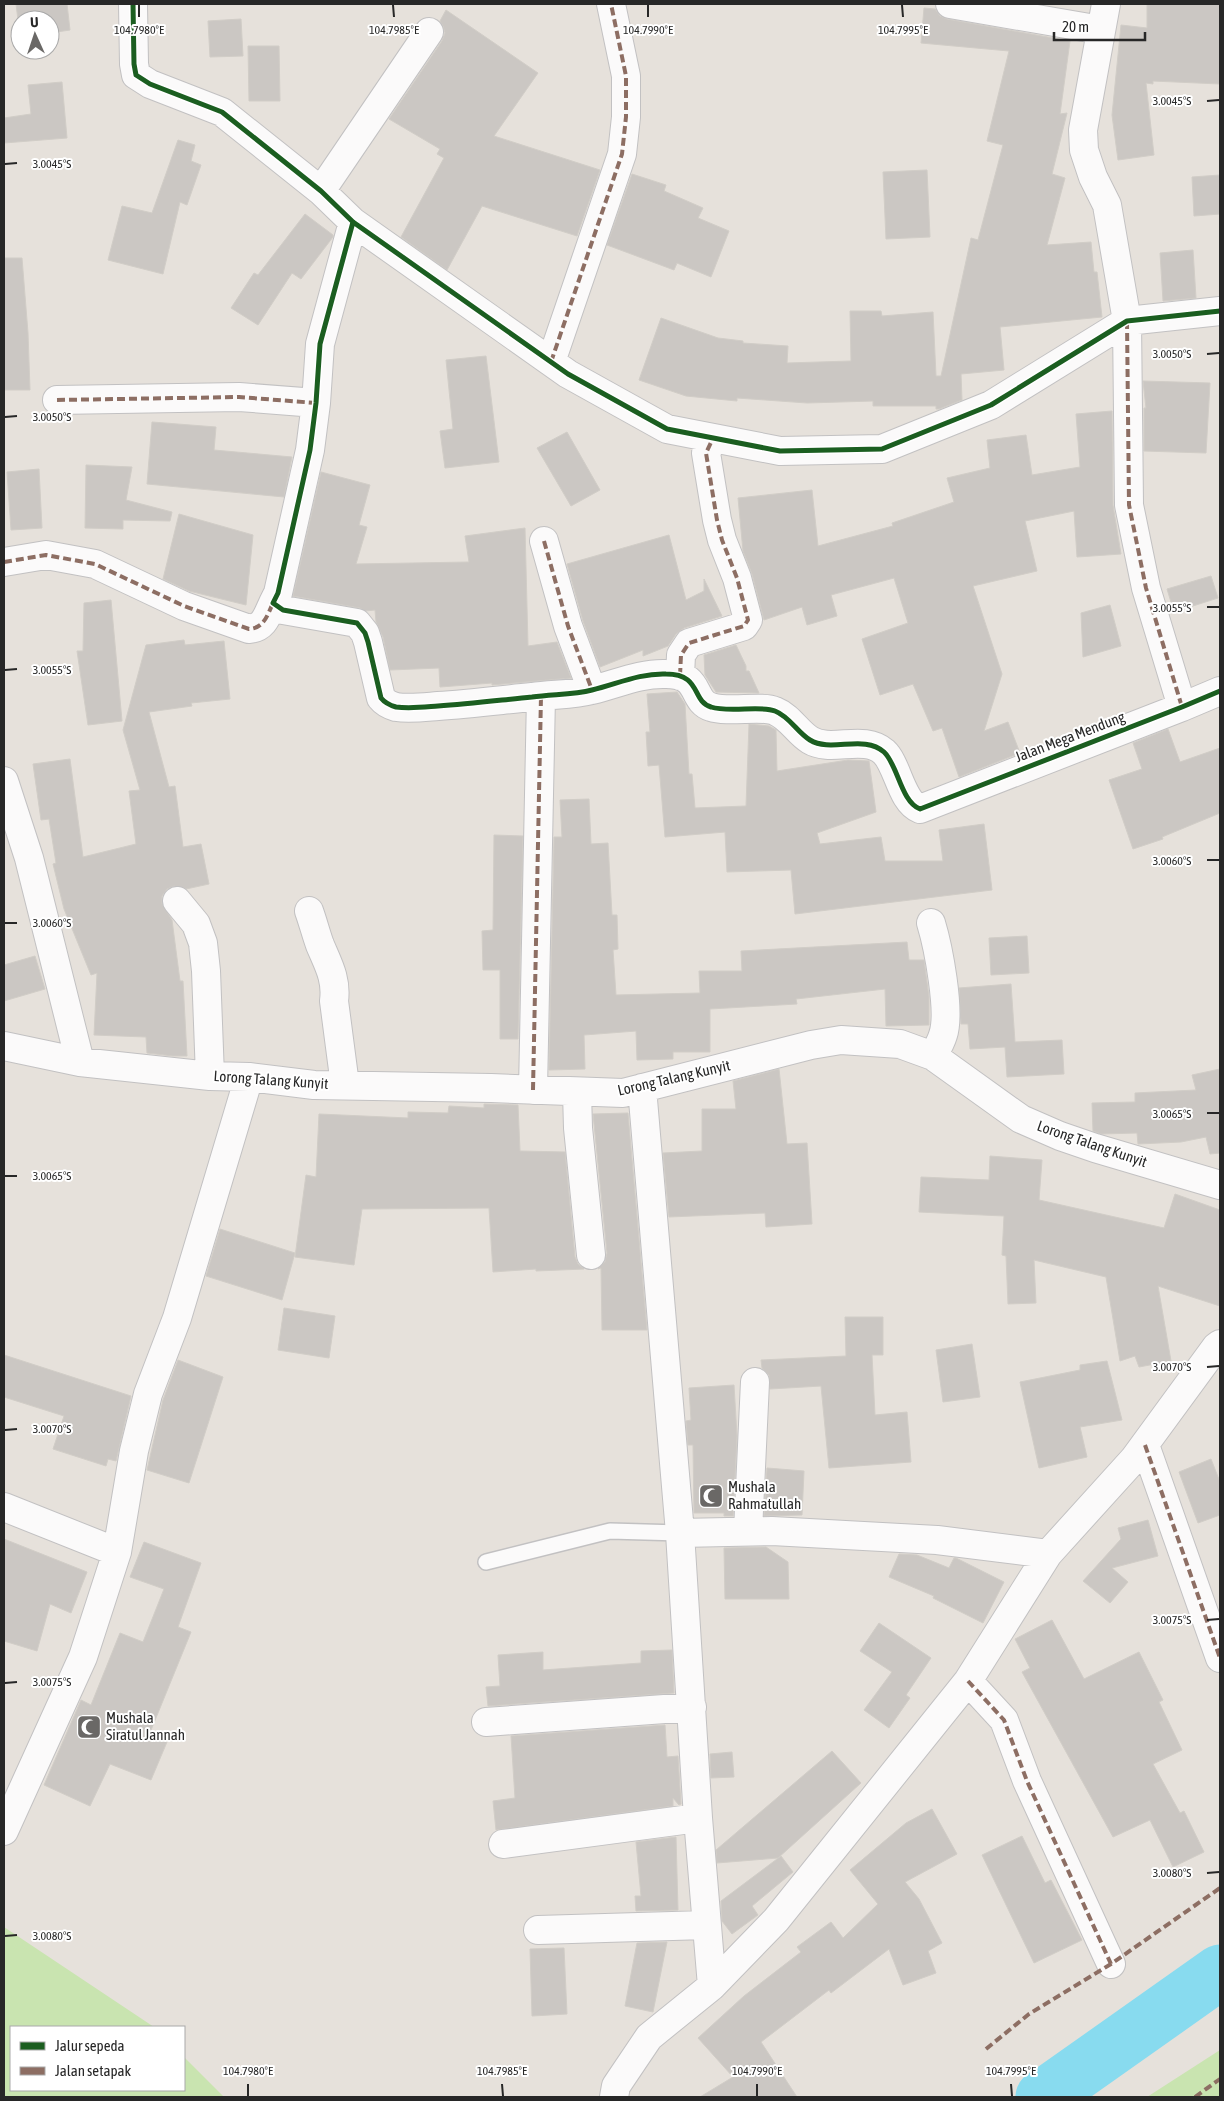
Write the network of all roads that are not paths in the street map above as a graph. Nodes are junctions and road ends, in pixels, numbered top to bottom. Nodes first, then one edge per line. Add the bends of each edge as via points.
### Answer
1 (133, 4) edge
2 (611, 4) edge
3 (950, 4) edge
4 (1106, 4) edge
5 (1101, 30) junction
6 (429, 32) dead end
7 (321, 191) junction
8 (353, 222) junction
9 (1220, 311) edge
10 (1127, 321) junction
11 (551, 362) junction
12 (56, 400) dead end
13 (316, 403) junction
14 (713, 438) junction
15 (544, 541) dead end
16 (4, 562) edge
17 (273, 604) junction
18 (680, 676) junction
19 (592, 690) junction
20 (1220, 690) edge
21 (541, 696) junction
22 (1182, 707) junction
23 (4, 782) edge
24 (177, 901) dead end
25 (309, 911) dead end
26 (931, 923) dead end
27 (4, 1046) edge
28 (933, 1056) junction
29 (80, 1062) junction
30 (210, 1076) junction
31 (249, 1076) junction
32 (345, 1085) junction
33 (642, 1088) junction
34 (534, 1090) junction
35 (577, 1092) junction
36 (1220, 1185) edge
37 (592, 1255) dead end
38 (1220, 1344) edge
39 (755, 1382) dead end
40 (1144, 1445) junction
41 (4, 1507) edge
42 (748, 1531) junction
43 (680, 1533) junction
44 (117, 1552) junction
45 (1048, 1554) junction
46 (486, 1562) dead end
47 (1220, 1658) edge
48 (968, 1681) junction
49 (692, 1708) junction
50 (486, 1722) dead end
51 (698, 1818) junction
52 (4, 1831) edge
53 (503, 1844) dead end
54 (706, 1925) junction
55 (538, 1930) dead end
56 (1111, 1964) dead end
57 (712, 1986) junction
58 (614, 2097) edge

1 - 7 street via 136,76 222,112
2 - 11 street via 626,76 622,154
3 - 5 street
4 - 5 street
5 - 10 street via 1083,130 1084,150 1107,205
6 - 7 street
7 - 8 street
8 - 11 street
8 - 13 street via 320,344
9 - 10 street
10 - 14 street via 991,405 882,449 780,451
10 - 22 street via 1129,505 1146,588
11 - 14 street via 667,429
12 - 13 street via 239,397
13 - 17 street via 308,459
14 - 18 street via 706,453 717,520 748,620 744,626 689,643 681,656
15 - 19 street via 568,626
16 - 17 street via 46,555 95,564 184,606 249,628 262,625
17 - 21 street via 283,610 357,623 365,632 380,698 385,703 416,707
18 - 19 street via 667,673 633,677
18 - 22 street, Jalan Mega Mendung via 691,681 701,700 711,707 768,709 786,717 810,740 821,744 869,745 883,752 913,805 920,808
19 - 21 street
20 - 22 street, Jalan Mega Mendung
21 - 34 street
23 - 29 street via 29,858
24 - 30 street via 196,924 203,943
25 - 32 street via 335,983 334,1001
26 - 28 street via 938,944 945,1015 944,1034
27 - 29 street, Lorong Talang Kunyit
28 - 33 street, Lorong Talang Kunyit via 900,1044 841,1040 786,1050
28 - 36 street, Lorong Talang Kunyit via 1021,1119 1095,1148
29 - 30 street, Lorong Talang Kunyit
30 - 31 street, Lorong Talang Kunyit
31 - 32 street, Lorong Talang Kunyit via 314,1085
31 - 44 street via 177,1318 148,1394 134,1451
32 - 34 street, Lorong Talang Kunyit
33 - 35 street, Lorong Talang Kunyit via 623,1093
33 - 43 street
34 - 35 street, Lorong Talang Kunyit
35 - 37 street
38 - 40 street
39 - 42 street
40 - 45 street
40 - 47 street
41 - 44 street
42 - 43 street
42 - 45 street via 937,1540
43 - 46 lane via 610,1531
43 - 49 street
44 - 52 street via 83,1657
45 - 48 street
48 - 56 street via 1004,1720 1027,1781
48 - 57 street via 776,1920
49 - 50 street
49 - 51 street
51 - 53 street
51 - 54 street
54 - 55 street
54 - 57 street
57 - 58 street via 649,2037 616,2086

